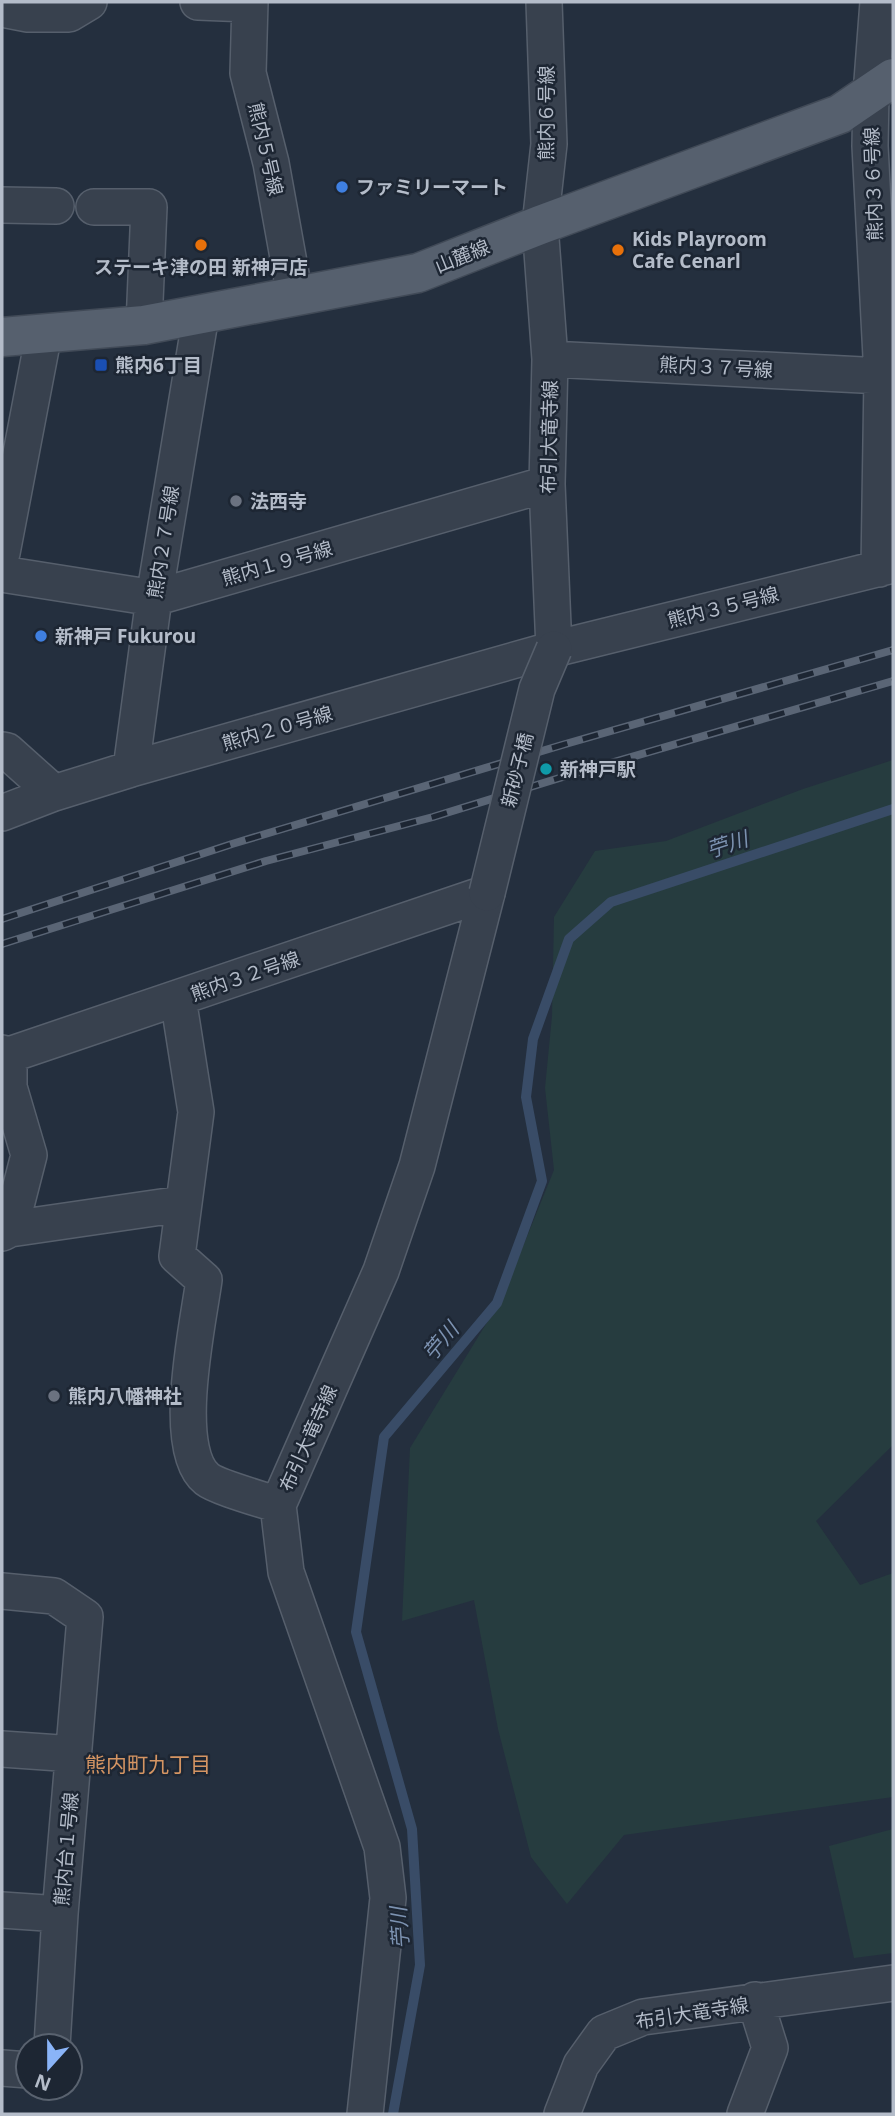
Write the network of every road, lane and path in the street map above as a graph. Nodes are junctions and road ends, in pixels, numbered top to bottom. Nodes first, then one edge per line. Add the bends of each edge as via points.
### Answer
1 (89, 2) edge
2 (198, 2) edge
3 (544, 2) edge
4 (878, 2) edge
5 (250, 3) edge
6 (2, 9) edge
7 (882, 86) edge
8 (2, 205) edge
9 (56, 206) dead end
10 (94, 206) dead end
11 (540, 225) junction
12 (295, 296) junction
13 (201, 315) junction
14 (144, 325) junction
15 (44, 333) junction
16 (2, 337) edge
17 (550, 359) junction
18 (882, 376) junction
19 (547, 484) junction
20 (2, 553) edge
21 (886, 567) edge
22 (2, 573) edge
23 (153, 598) junction
24 (554, 649) junction
25 (2, 750) edge
26 (131, 769) junction
27 (54, 793) junction
28 (2, 813) edge
29 (487, 893) junction
30 (178, 998) junction
31 (5, 1054) edge
32 (182, 1204) junction
33 (6, 1231) edge
34 (278, 1505) junction
35 (2, 1591) edge
36 (2, 1749) edge
37 (74, 1754) junction
38 (2, 1910) edge
39 (60, 1914) junction
40 (893, 1983) edge
41 (755, 2000) junction
42 (53, 2032) edge
43 (365, 2114) edge
44 (562, 2114) edge
45 (745, 2114) edge

1 - 6 street via 69,14
2 - 5 street
3 - 11 street, 熊内６号線 via 549,145
4 - 7 street, 熊内３６号線
5 - 12 street, 熊内５号線 via 248,73 271,163
7 - 11 main road, 山麓線 via 840,114
7 - 18 street, 熊内３６号線 via 870,146
8 - 9 street
10 - 14 street via 149,207
11 - 12 main road, 山麓線 via 418,274
11 - 17 street, 布引大竜寺線
12 - 13 main road, 山麓線
13 - 14 main road, 山麓線
13 - 23 street, 熊内２７号線
14 - 15 main road, 山麓線
15 - 16 main road, 山麓線
15 - 20 street
17 - 18 street, 熊内３７号線
17 - 19 street, 布引大竜寺線
18 - 21 street, 熊内３６号線
19 - 23 street, 熊内１９号線
19 - 24 street, 布引大竜寺線
21 - 24 street, 熊内３５号線
22 - 23 street, 熊内１９号線
23 - 26 street, 熊内２７号線
24 - 26 street, 熊内２０号線
24 - 29 street, 新砂子橋, bridge via 537,689
25 - 27 street
26 - 27 street, 熊内２０号線
27 - 28 street, 熊内２０号線
29 - 30 street, 熊内３２号線
29 - 34 street, 布引大竜寺線 via 417,1166 381,1271
30 - 31 street, 熊内３２号線
30 - 32 street via 196,1112
31 - 33 street via 9,1087 29,1156
32 - 33 street
32 - 34 street via 177,1256 204,1280 187,1411 193,1460 208,1480
34 - 43 street, 布引大竜寺線 via 286,1572 382,1847 388,1898
35 - 37 street, 熊内台１号線 via 54,1597 85,1617
36 - 37 street
37 - 39 street, 熊内台１号線
38 - 39 street
39 - 42 street, 熊内台１号線
40 - 41 street
41 - 44 street, 布引大竜寺線 via 643,2017 604,2033 581,2065
41 - 45 street, 布引大竜寺線 via 769,2048

